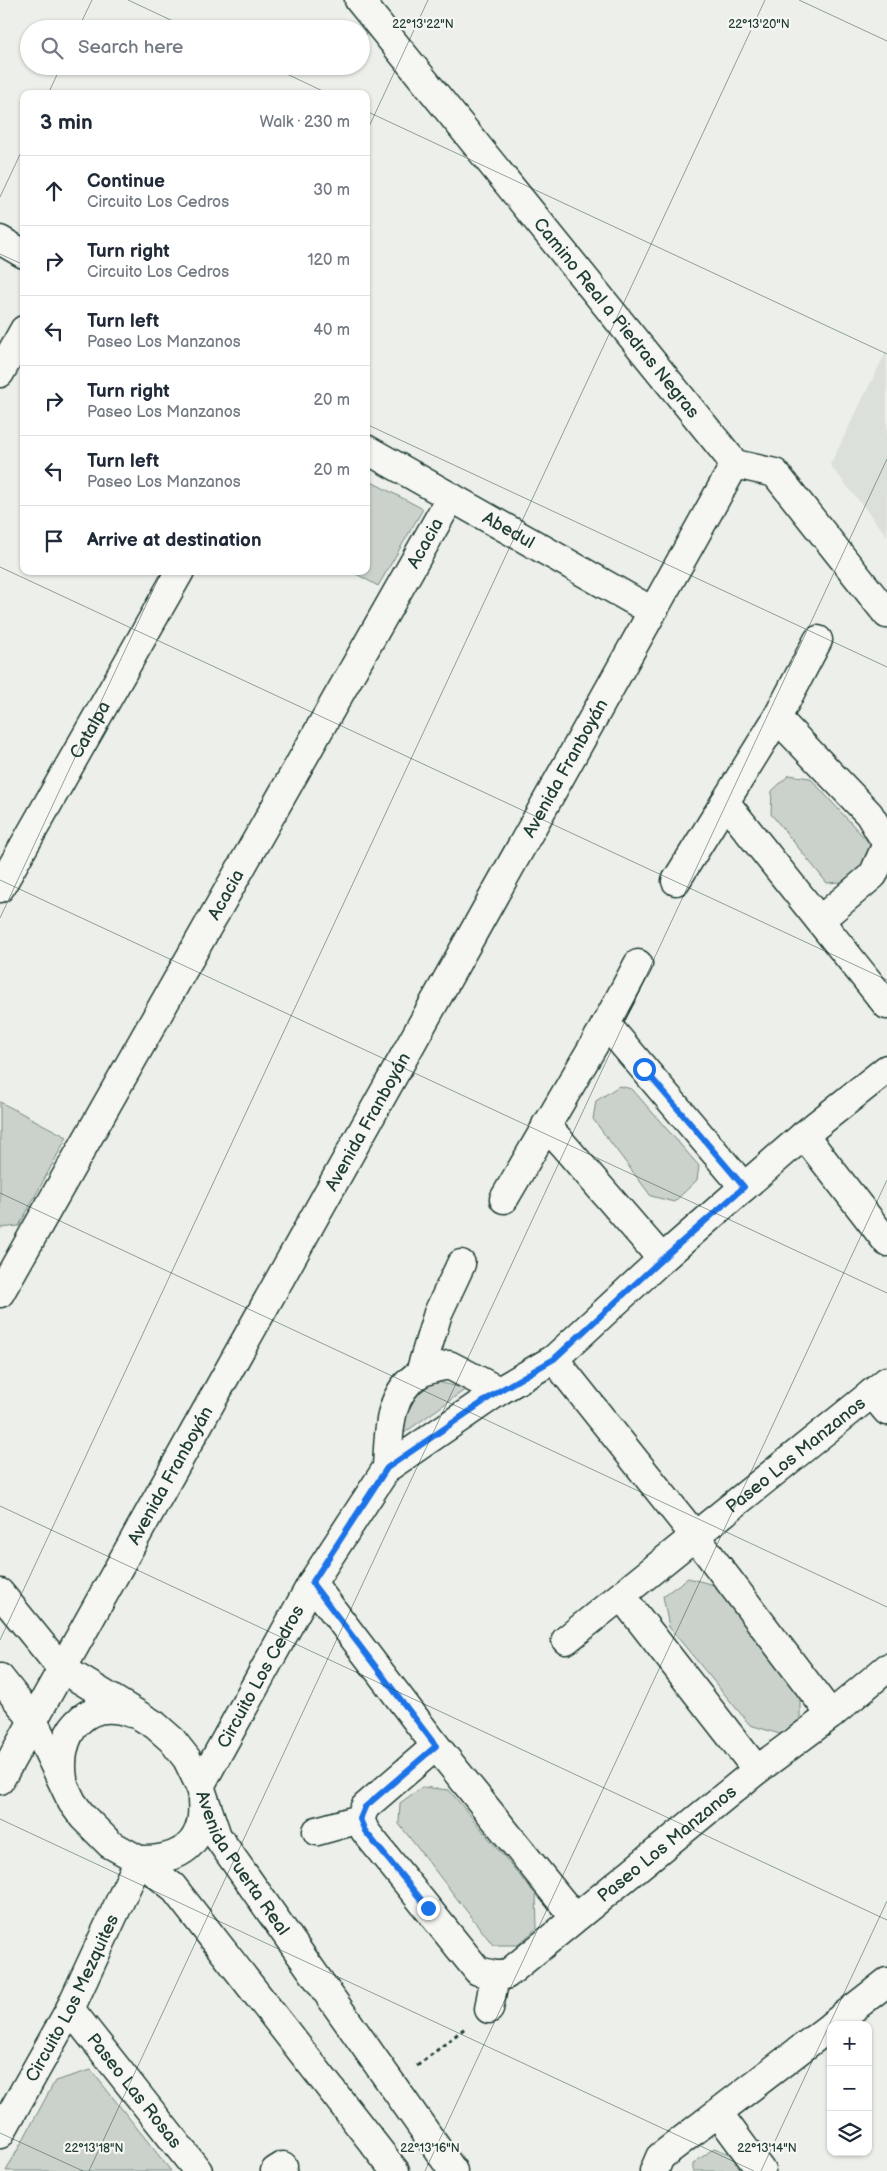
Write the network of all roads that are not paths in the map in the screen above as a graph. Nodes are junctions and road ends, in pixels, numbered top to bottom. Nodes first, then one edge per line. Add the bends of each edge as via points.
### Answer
1 (359, 0) edge
2 (0, 240) edge
3 (20, 252) edge
4 (20, 337) edge
5 (0, 373) edge
6 (370, 451) edge
7 (735, 464) junction
8 (451, 497) junction
9 (178, 575) edge
10 (652, 611) junction
11 (887, 614) edge
12 (818, 640) dead end
13 (777, 718) junction
14 (725, 802) junction
15 (676, 881) dead end
16 (0, 888) edge
17 (820, 920) junction
18 (638, 964) dead end
19 (887, 1004) edge
20 (606, 1024) junction
21 (887, 1070) edge
22 (546, 1125) junction
23 (804, 1135) junction
24 (744, 1187) junction
25 (504, 1199) dead end
26 (887, 1242) edge
27 (662, 1259) junction
28 (461, 1264) dead end
29 (1, 1288) edge
30 (554, 1359) junction
31 (420, 1373) junction
32 (499, 1391) junction
33 (882, 1395) edge
34 (387, 1468) junction
35 (695, 1536) junction
36 (312, 1583) junction
37 (0, 1593) edge
38 (622, 1596) junction
39 (566, 1640) dead end
40 (61, 1668) junction
41 (887, 1668) edge
42 (0, 1678) edge
43 (831, 1715) junction
44 (33, 1720) junction
45 (155, 1725) junction
46 (436, 1746) junction
47 (757, 1770) junction
48 (0, 1780) edge
49 (64, 1781) junction
50 (200, 1786) junction
51 (360, 1819) junction
52 (317, 1831) dead end
53 (139, 1860) junction
54 (575, 1918) junction
55 (495, 1975) junction
56 (887, 1982) edge
57 (70, 2009) junction
58 (489, 2009) road end
59 (837, 2021) edge
60 (827, 2029) edge
61 (719, 2114) junction
62 (0, 2134) edge
63 (198, 2171) edge
64 (395, 2171) edge
65 (453, 2171) edge
66 (654, 2171) edge
67 (761, 2171) edge

1 - 7 street, Camino Real a Piedras Negras
2 - 3 street
4 - 5 street
6 - 8 street, Abedul
7 - 10 street, Avenida Franboyán
7 - 11 street via 775,473
8 - 10 street, Abedul
8 - 29 street, Acacia
9 - 16 street, Catalpa
10 - 40 street, Avenida Franboyán
12 - 13 street
13 - 14 street
13 - 17 street via 869,814 887,844 873,875
14 - 15 street
14 - 17 street
17 - 19 street
18 - 20 street
20 - 22 street
20 - 24 street
21 - 23 street, Circuito Los Cedros
22 - 25 street
22 - 27 street
23 - 24 street, Circuito Los Cedros
23 - 26 street
24 - 27 street, Circuito Los Cedros
27 - 30 street, Circuito Los Cedros
28 - 31 street via 438,1313
30 - 32 street, Circuito Los Cedros
30 - 35 street
31 - 32 street, Circuito Los Cedros via 449,1365
31 - 34 street, Circuito Los Cedros via 401,1390 390,1422
32 - 34 street, Circuito Los Cedros
33 - 35 street, Paseo Los Manzanos
34 - 36 street, Circuito Los Cedros
35 - 38 street, Paseo Los Manzanos
35 - 43 street
36 - 46 street
36 - 50 street, Circuito Los Cedros
37 - 40 street, Avenida Puerta Real
38 - 39 street, Paseo Los Manzanos
38 - 47 street
40 - 44 street, Avenida Franboyán
40 - 45 street, Avenida Puerta Real
41 - 43 street, Paseo Los Manzanos
42 - 44 street
43 - 47 street, Paseo Los Manzanos
44 - 48 street, Avenida Franboyán
44 - 49 street
45 - 49 street via 140,1716 108,1708 86,1715 77,1723 64,1745 61,1762
45 - 50 street, Avenida Puerta Real via 178,1748
46 - 51 street via 365,1807
46 - 54 street
47 - 54 street, Paseo Los Manzanos
49 - 53 street via 72,1802 91,1826 110,1844
50 - 53 street via 201,1825 188,1846 171,1857
50 - 65 street, Avenida Puerta Real via 216,1836
51 - 52 street
51 - 55 street via 365,1831 478,1971
53 - 57 street, Circuito Los Mezquites
53 - 64 street via 173,1887
54 - 55 street, Paseo Los Manzanos via 506,1975
55 - 58 street
56 - 59 street
57 - 62 street, Circuito Los Mezquites
57 - 63 street, Paseo Las Rosas
60 - 61 street
61 - 66 street via 660,2157
61 - 67 street

